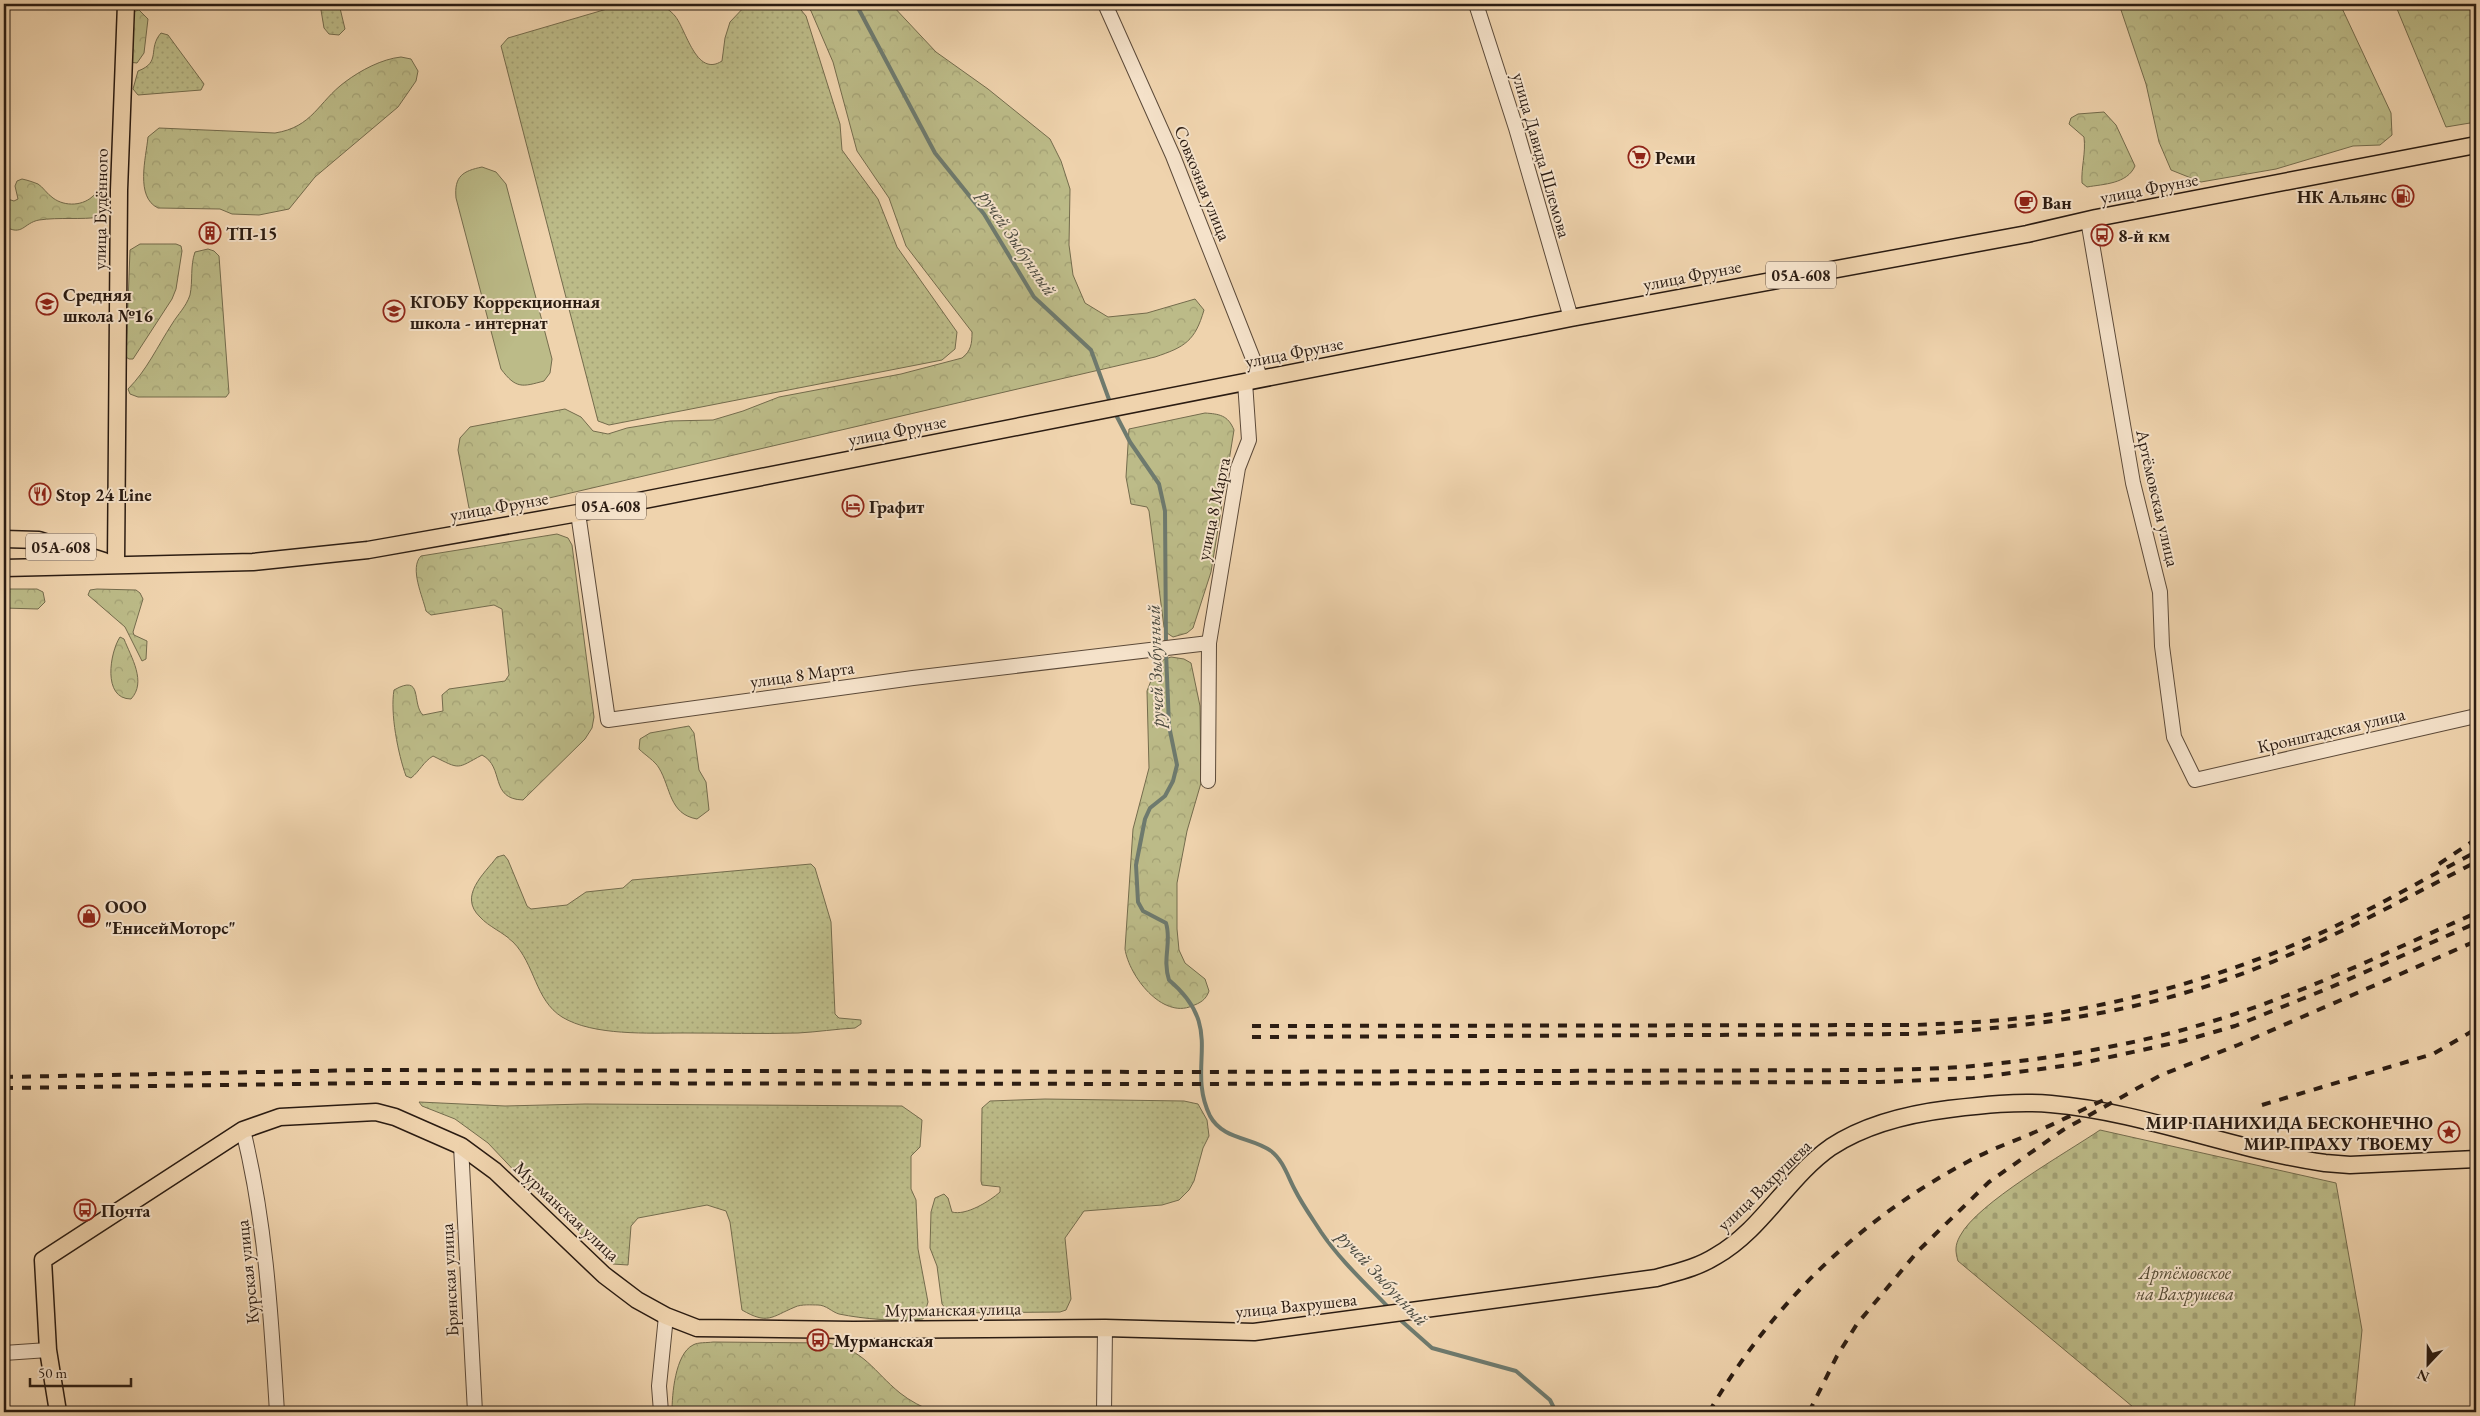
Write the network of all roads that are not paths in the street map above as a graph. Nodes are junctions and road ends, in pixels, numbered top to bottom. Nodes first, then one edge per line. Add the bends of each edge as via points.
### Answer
1 (126, 4) edge
2 (1105, 4) edge
3 (1476, 4) edge
4 (2476, 145) edge
5 (2088, 220) junction
6 (1571, 318) junction
7 (1253, 380) junction
8 (578, 512) junction
9 (4, 539) edge
10 (116, 564) junction
11 (4, 568) edge
12 (1209, 643) junction
13 (2476, 716) edge
14 (2195, 780) joint
15 (1208, 781) dead end
16 (243, 1130) junction
17 (461, 1146) junction
18 (2476, 1160) edge
19 (666, 1316) junction
20 (1105, 1328) junction
21 (48, 1350) junction
22 (4, 1353) edge
23 (58, 1412) edge
24 (277, 1412) edge
25 (475, 1412) edge
26 (661, 1412) edge
27 (1104, 1412) edge

1 - 10 main road, улица Будённого via 120,190
2 - 7 street, Совхозная улица via 1173,156
3 - 6 street, улица Давида Шлемова
4 - 5 main road, улица Фрунзе / 05А-608
5 - 6 main road, улица Фрунзе / 05А-608
5 - 14 street, Артёмовская улица via 2133,483 2160,592 2162,646 2174,737
6 - 7 main road, улица Фрунзе / 05А-608
7 - 8 main road, улица Фрунзе / 05А-608
7 - 12 street, улица 8 Марта via 1249,440 1238,468
8 - 10 main road, улица Фрунзе / 05А-608 via 368,550 253,562
8 - 12 street, улица 8 Марта via 608,720 913,678
9 - 10 main road, улица Фрунзе / 05А-608 via 39,540
10 - 11 main road, улица Фрунзе / 05А-608
12 - 15 street, улица 8 Марта
13 - 14 street, Кронштадская улица
16 - 17 main road, Мурманская улица via 280,1117 376,1112
16 - 21 main road, Мурманская улица via 43,1260
16 - 24 street, Курская улица via 255,1179 268,1270
17 - 19 main road, Мурманская улица via 495,1171 604,1275 637,1300
17 - 25 street, Брянская улица
18 - 20 main road, улица Вахрушева via 2325,1163 2097,1111 2051,1104 1974,1106 1925,1112 1881,1122 1831,1147 1795,1179 1739,1240 1717,1256 1690,1269 1656,1278 1254,1332
19 - 20 main road, Мурманская улица via 696,1328
19 - 26 street via 659,1386
20 - 27 street
21 - 22 street
21 - 23 main road

